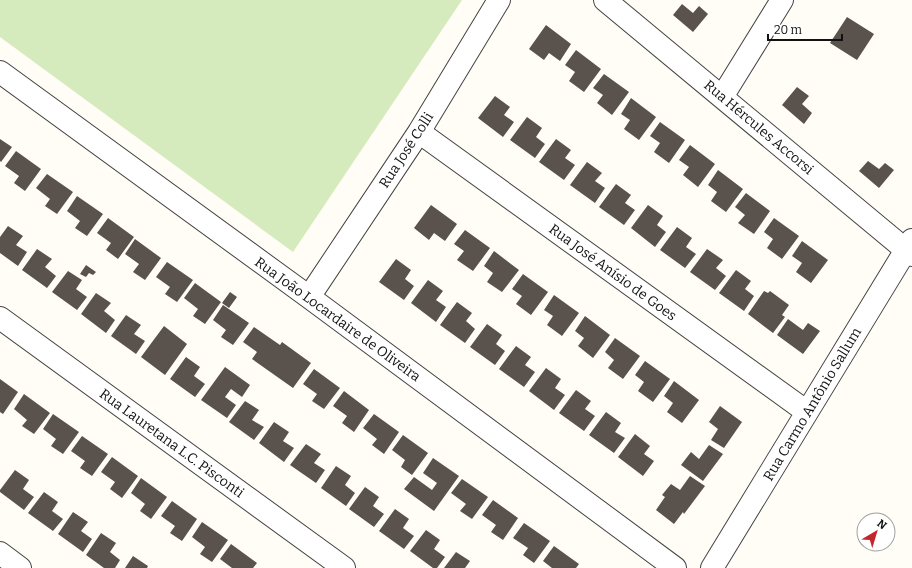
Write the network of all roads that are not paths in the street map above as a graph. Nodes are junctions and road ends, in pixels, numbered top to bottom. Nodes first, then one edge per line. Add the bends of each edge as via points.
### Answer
1 (499, 0) edge
2 (605, 0) edge
3 (782, 0) edge
4 (0, 72) edge
5 (722, 97) junction
6 (419, 132) junction
7 (910, 248) edge
8 (309, 297) junction
9 (0, 318) edge
10 (807, 412) junction
11 (0, 553) edge
12 (20, 568) edge
13 (344, 568) edge
14 (675, 568) edge
15 (712, 568) edge

1 - 6 street, Rua José Colli
2 - 5 street, Rua Hércules Accorsi
3 - 5 street
4 - 8 street, Rua João Locardaire de Oliveira
5 - 7 street, Rua Hércules Accorsi
6 - 8 street, Rua José Colli
6 - 10 street, Rua José Anísio de Goes
7 - 10 street, Rua Carmo Antônio Sallum
8 - 14 street, Rua João Locardaire de Oliveira
9 - 13 street, Rua Lauretana L.C. Pisconti
10 - 15 street, Rua Carmo Antônio Sallum
11 - 12 street

